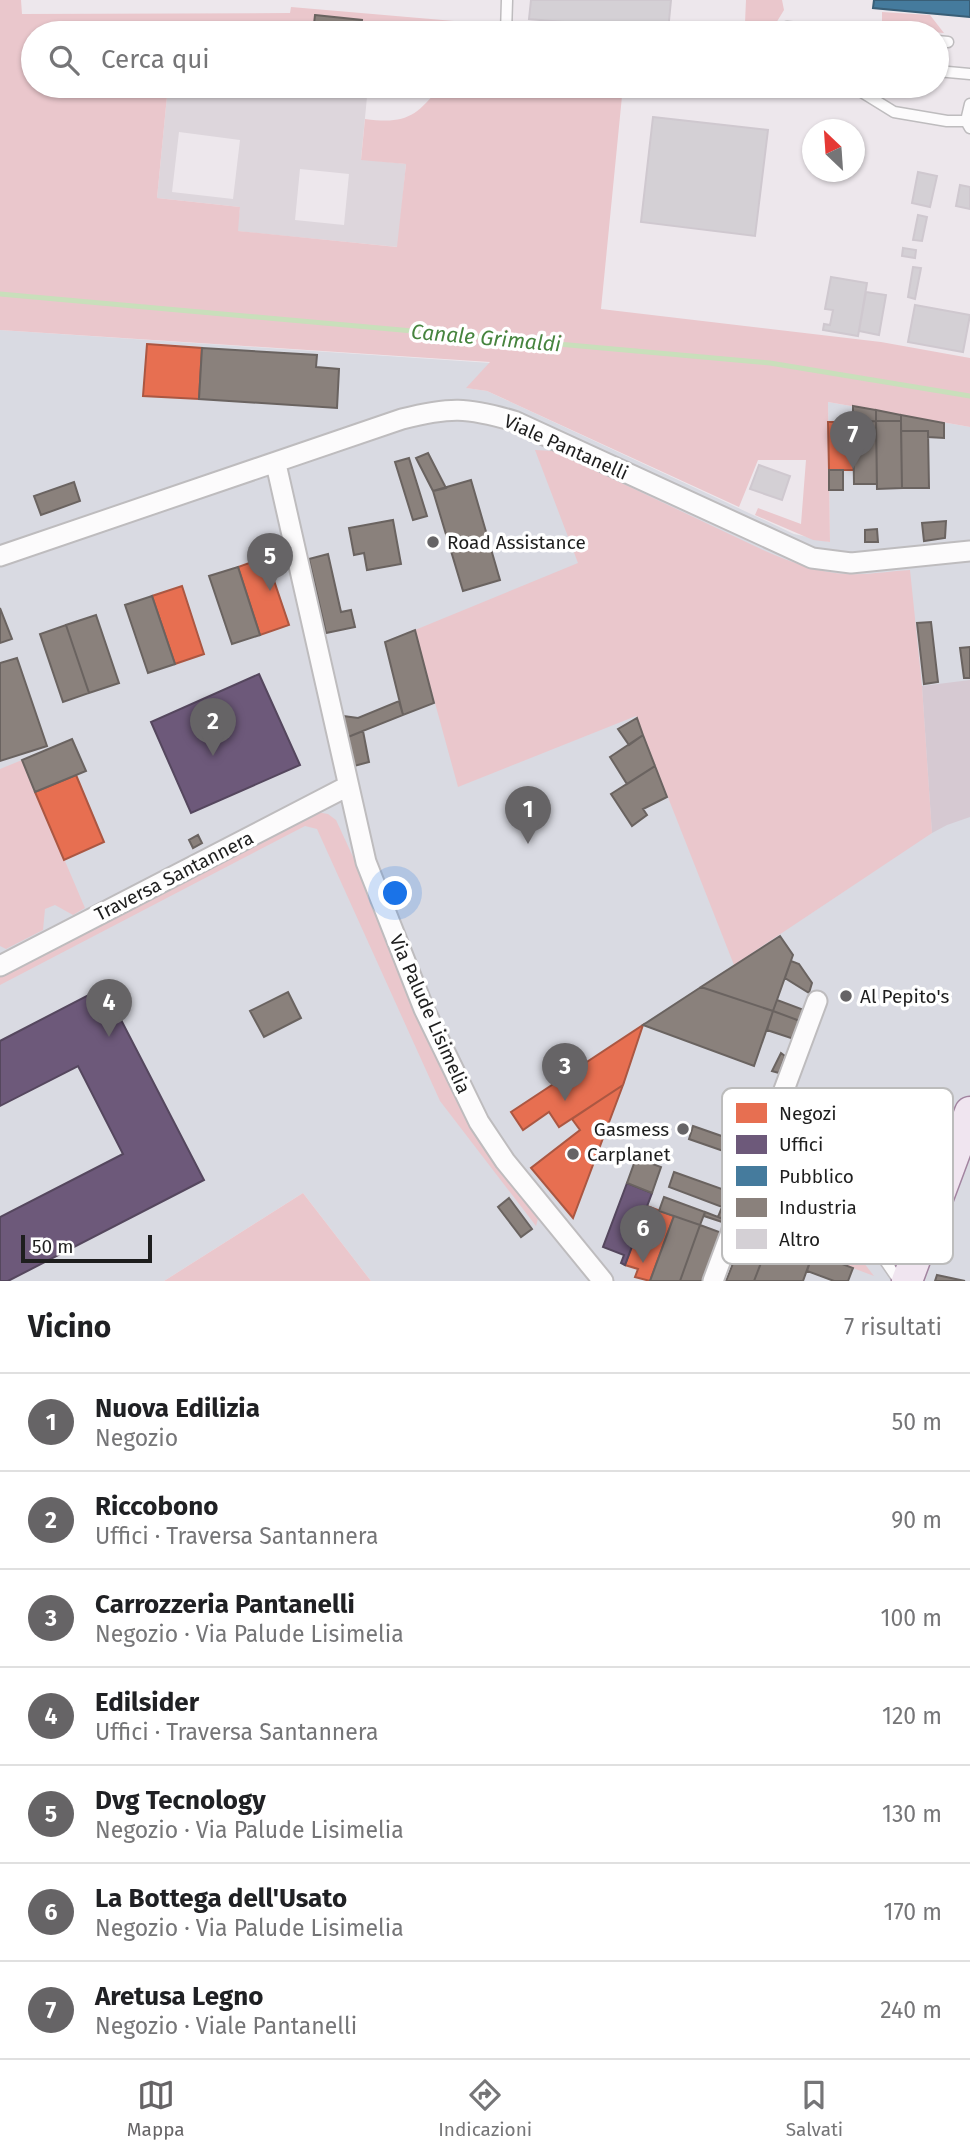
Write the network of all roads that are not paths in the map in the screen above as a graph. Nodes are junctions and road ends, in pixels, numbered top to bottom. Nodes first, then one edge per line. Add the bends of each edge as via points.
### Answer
1 (507, 0) edge
2 (506, 21) edge
3 (949, 72) edge
4 (970, 74) edge
5 (871, 98) edge
6 (970, 104) edge
7 (968, 125) edge
8 (276, 464) junction
9 (970, 551) edge
10 (0, 556) edge
11 (348, 786) junction
12 (0, 967) edge
13 (817, 1001) dead end
14 (785, 1088) edge
15 (970, 1112) edge
16 (954, 1156) edge
17 (722, 1257) edge
18 (887, 1264) edge
19 (913, 1264) edge
20 (603, 1281) edge
21 (713, 1281) edge
22 (899, 1281) edge
23 (907, 1281) edge

1 - 2 lane
3 - 4 lane
5 - 7 lane via 894,112
6 - 7 lane
8 - 9 street, Viale Pantanelli via 402,419 429,412 476,410 514,421 812,558 851,563
8 - 10 street, Viale Pantanelli
8 - 11 street, Via Palude Lisimelia
11 - 12 street, Traversa Santannera
11 - 20 street, Via Palude Lisimelia via 366,862 424,1009 464,1094 505,1161
13 - 14 street
15 - 16 main road
17 - 21 street
18 - 22 lane
19 - 23 main road

